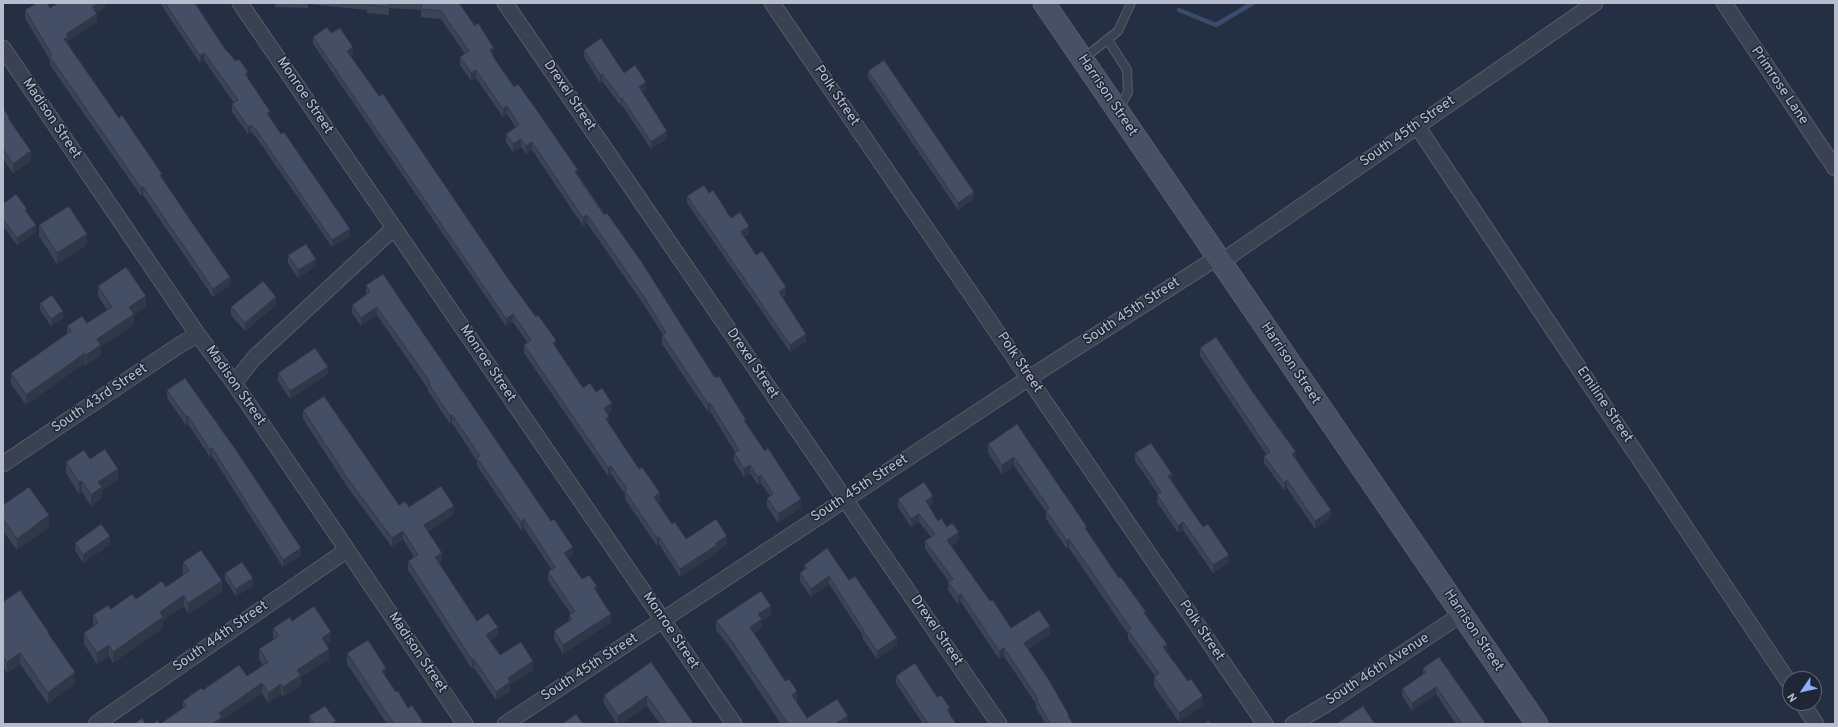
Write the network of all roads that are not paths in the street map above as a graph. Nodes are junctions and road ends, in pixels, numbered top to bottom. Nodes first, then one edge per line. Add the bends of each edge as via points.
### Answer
1 (240, 3) edge
2 (505, 3) edge
3 (772, 3) edge
4 (1044, 3) edge
5 (1132, 3) edge
6 (1596, 3) edge
7 (1724, 3) edge
8 (1108, 40) junction
9 (3, 48) edge
10 (1082, 60) junction
11 (1118, 111) junction
12 (1417, 126) junction
13 (1835, 168) edge
14 (394, 228) junction
15 (1219, 260) junction
16 (198, 334) junction
17 (1029, 378) junction
18 (234, 383) junction
19 (3, 464) edge
20 (845, 499) junction
21 (347, 550) junction
22 (1462, 614) junction
23 (663, 620) junction
24 (1782, 672) edge
25 (1807, 711) edge
26 (997, 723) edge
27 (96, 724) edge
28 (465, 724) edge
29 (505, 724) edge
30 (734, 724) edge
31 (1265, 724) edge
32 (1293, 724) edge
33 (1537, 724) edge
34 (1816, 724) edge

1 - 14 street, Monroe Street
2 - 20 street, Drexel Street
3 - 17 street, Polk Street
4 - 10 main road, Harrison Street
5 - 8 lane via 1118,32
6 - 12 street, South 45th Street
7 - 13 street, Primrose Lane
8 - 10 lane
8 - 11 lane via 1127,70 1128,92
9 - 16 street, Madison Street
10 - 11 main road, Harrison Street
11 - 15 main road, Harrison Street
12 - 15 street, South 45th Street
12 - 24 street, Emiline Street
14 - 18 street via 255,357
14 - 23 street, Monroe Street
15 - 17 street, South 45th Street
15 - 22 main road, Harrison Street
16 - 18 street, Madison Street
16 - 19 street, South 43rd Street
17 - 20 street, South 45th Street
17 - 31 street, Polk Street
18 - 21 street, Madison Street
20 - 23 street, South 45th Street
20 - 26 street, Drexel Street
21 - 27 street, South 44th Street
21 - 28 street, Madison Street
22 - 32 street, South 46th Avenue
22 - 33 main road, Harrison Street
23 - 29 street, South 45th Street
23 - 30 street, Monroe Street
25 - 34 street

